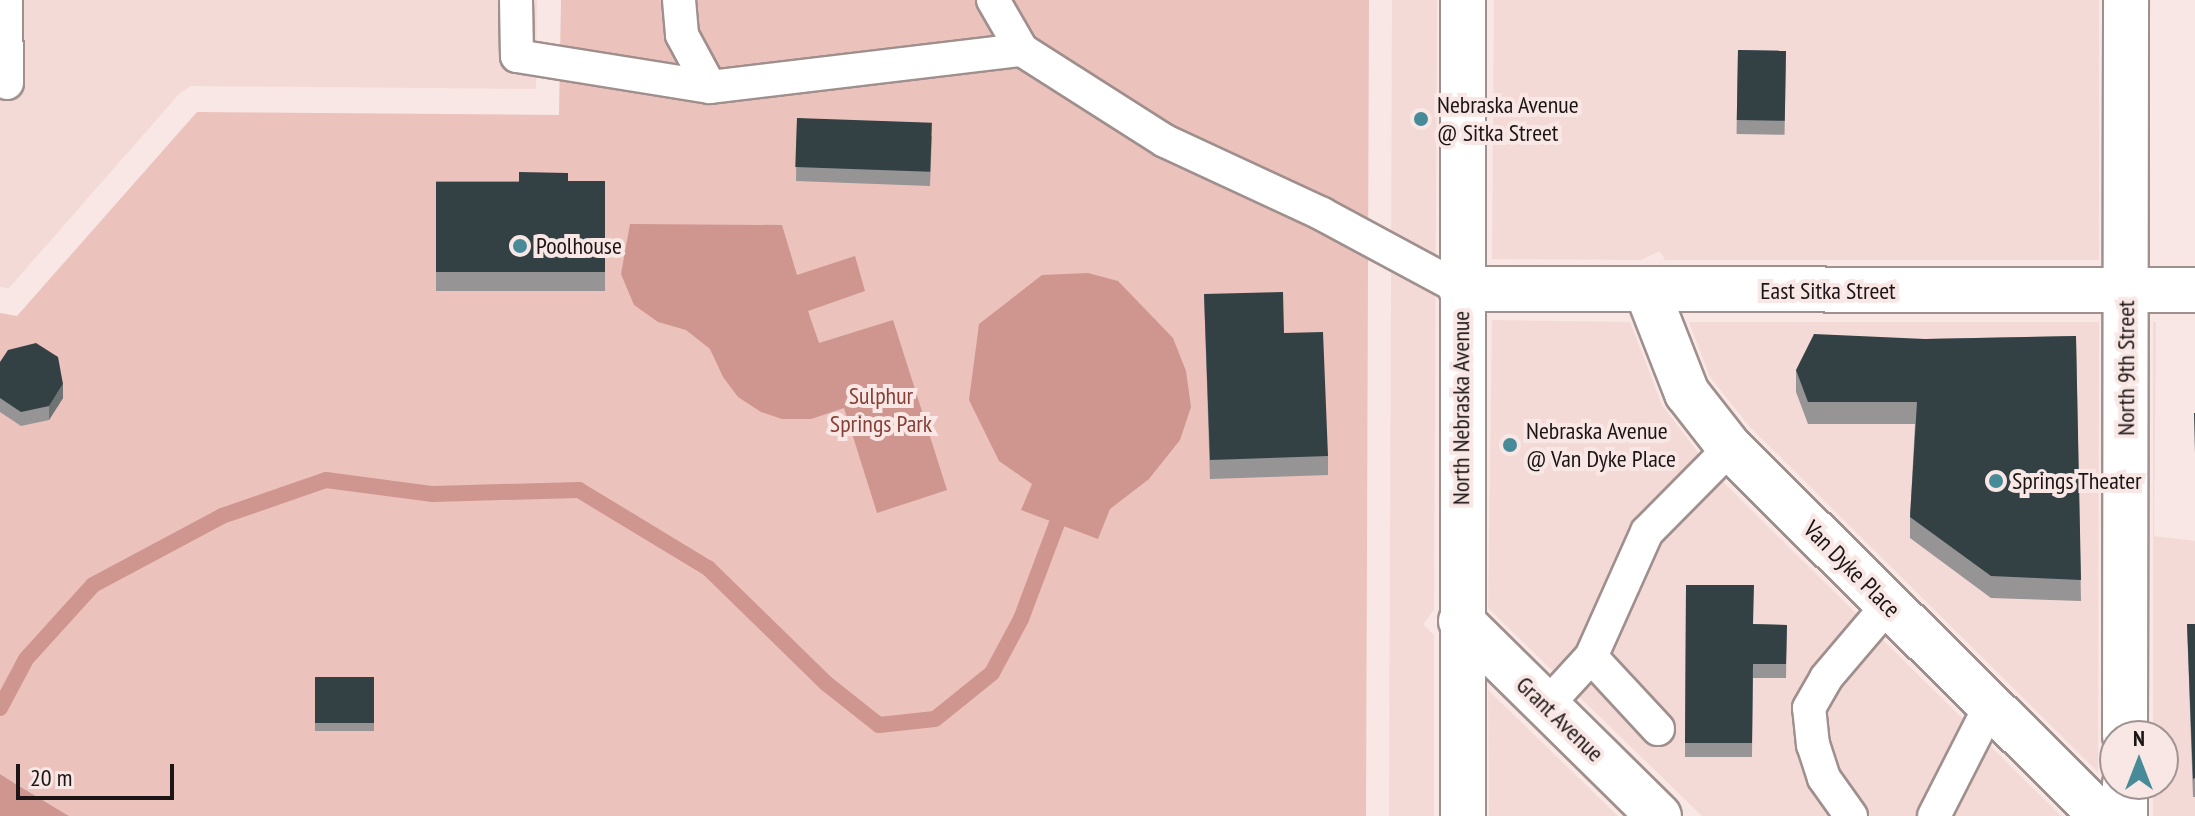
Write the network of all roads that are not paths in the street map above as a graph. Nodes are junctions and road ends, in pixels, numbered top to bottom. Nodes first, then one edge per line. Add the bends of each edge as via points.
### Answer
1 (516, 0) edge
2 (679, 0) edge
3 (993, 0) edge
4 (1463, 0) edge
5 (2126, 0) edge
6 (4, 8) edge
7 (1022, 50) junction
8 (7, 83) dead end
9 (710, 87) junction
10 (1461, 289) junction
11 (2195, 290) edge
12 (1647, 291) junction
13 (2126, 291) junction
14 (1730, 448) junction
15 (1888, 605) junction
16 (1461, 621) junction
17 (1591, 657) junction
18 (1546, 706) junction
19 (1990, 706) junction
20 (2125, 720) edge
21 (1658, 729) dead end
22 (1463, 816) edge
23 (1659, 816) edge
24 (1851, 816) edge
25 (1934, 816) edge
26 (2102, 816) edge

1 - 9 lane via 517,56
2 - 9 lane via 682,35
3 - 7 lane
4 - 10 street, North Nebraska Avenue
5 - 13 street, North 9th Street
6 - 8 lane
7 - 9 lane
7 - 10 lane via 1165,141 1322,214
10 - 12 street, East Sitka Street
10 - 16 street, North Nebraska Avenue
11 - 13 street, East Sitka Street
12 - 13 street, East Sitka Street
12 - 14 street, Van Dyke Place via 1687,393
13 - 20 street, North 9th Street
14 - 15 street, Van Dyke Place
14 - 17 lane via 1647,532
15 - 19 street, Van Dyke Place
15 - 24 lane via 1826,678 1809,708 1824,778
16 - 18 street, Grant Avenue
16 - 22 street, North Nebraska Avenue
17 - 18 lane
17 - 21 lane
18 - 23 street, Grant Avenue
19 - 25 lane
19 - 26 street, Van Dyke Place

